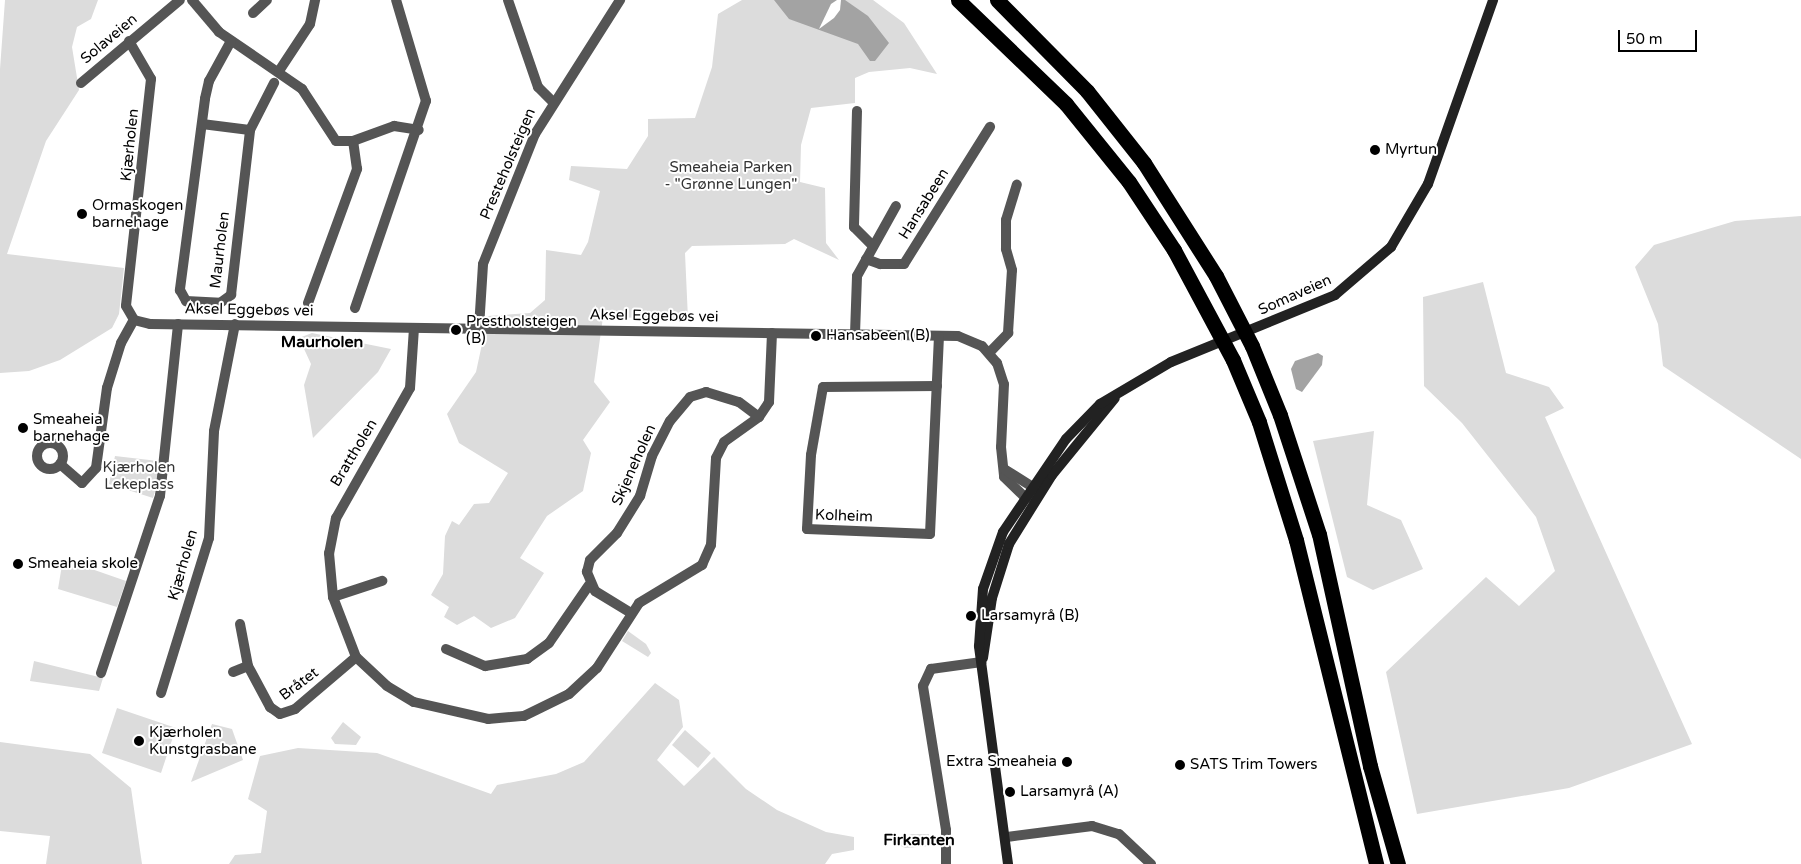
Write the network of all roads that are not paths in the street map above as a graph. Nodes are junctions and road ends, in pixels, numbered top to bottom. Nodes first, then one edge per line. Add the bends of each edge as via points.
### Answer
1 (180, 0) edge
2 (192, 0) edge
3 (267, 0) edge
4 (315, 0) edge
5 (396, 0) edge
6 (508, 0) edge
7 (620, 0) edge
8 (958, 0) edge
9 (997, 0) edge
10 (1493, 0) edge
11 (253, 13) dead end
12 (129, 41) junction
13 (231, 41) junction
14 (279, 72) junction
15 (81, 83) dead end
16 (274, 83) dead end
17 (552, 101) junction
18 (857, 111) dead end
19 (202, 124) junction
20 (990, 127) dead end
21 (250, 130) junction
22 (419, 130) junction
23 (353, 141) junction
24 (1017, 185) dead end
25 (896, 206) dead end
26 (873, 246) junction
27 (866, 259) junction
28 (308, 303) dead end
29 (355, 308) dead end
30 (134, 320) junction
31 (178, 324) junction
32 (235, 324) junction
33 (414, 328) junction
34 (479, 328) junction
35 (772, 333) junction
36 (855, 334) junction
37 (939, 336) junction
38 (989, 353) junction
39 (936, 386) junction
40 (1121, 391) junction
41 (759, 417) junction
42 (60, 464) dead end
43 (1004, 469) junction
44 (1031, 486) junction
45 (1024, 496) junction
46 (1036, 498) junction
47 (382, 581) dead end
48 (589, 585) junction
49 (333, 597) junction
50 (631, 613) junction
51 (240, 624) dead end
52 (446, 648) dead end
53 (356, 657) junction
54 (982, 662) junction
55 (248, 666) junction
56 (233, 672) dead end
57 (101, 674) dead end
58 (161, 693) dead end
59 (1007, 837) junction
60 (946, 864) edge
61 (1008, 864) edge
62 (1151, 864) edge
63 (1376, 864) edge
64 (1398, 864) edge

1 - 12 street, Solaveien
2 - 13 street
3 - 11 street
4 - 14 street via 310,24
5 - 22 street via 424,89
6 - 17 street via 538,87
7 - 17 street, Presteholsteigen
8 - 63 highway via 1044,80 1111,160 1174,250 1222,338 1259,422 1296,540
9 - 64 highway via 1087,92 1144,163 1216,276 1252,346 1280,415 1319,534 1370,766
10 - 40 main road, Somaveien via 1428,184 1402,232 1369,269 1341,291 1278,321 1192,354
12 - 15 street, Solaveien
12 - 30 street, Kjærholen via 150,79 126,306
13 - 14 street
13 - 19 street, Maurholen via 209,81
14 - 23 street via 309,96 331,136 342,142
16 - 21 street, Maurholen
17 - 34 street, Presteholsteigen via 483,264
18 - 26 street via 854,227
19 - 21 street
19 - 21 street, Maurholen via 180,290 182,299 190,302 220,303 230,295
20 - 27 street, Hansabeen via 904,264 880,264
22 - 23 street via 376,129
22 - 29 street
23 - 28 street via 357,169
24 - 38 street via 1006,220 1006,249 1012,270 1008,333
25 - 26 street, Hansabeen
26 - 27 street, Hansabeen
27 - 36 street, Hansabeen via 857,276
30 - 31 street, Aksel Eggebøs vei
30 - 42 street via 121,343 107,388 96,468 82,483
31 - 32 street, Aksel Eggebøs vei
31 - 57 street via 160,496
32 - 33 street, Aksel Eggebøs vei
32 - 58 street, Kjærholen via 214,431 209,538
33 - 34 street, Aksel Eggebøs vei
33 - 49 street, Brattholen via 410,388 336,518 329,553
34 - 35 street, Aksel Eggebøs vei
35 - 36 street, Aksel Eggebøs vei
35 - 41 street via 770,394
36 - 37 street, Aksel Eggebøs vei
37 - 38 street, Aksel Eggebøs vei via 968,338
37 - 39 street, Kolheim
38 - 43 street, Aksel Eggebøs vei via 1004,384
39 - 39 street, Kolheim via 930,534 807,529 811,455 823,387
40 - 44 main road, Somaveien via 1084,420
40 - 46 main road, Somaveien
41 - 48 street, Skjeneholen via 715,393 695,394 682,404 660,439 633,508 617,533 590,560
41 - 50 street via 724,442 716,458 711,545 706,559 695,570 657,588
43 - 44 street
43 - 45 street via 1009,482
44 - 45 main road, Somaveien
44 - 46 street
45 - 46 street
45 - 54 main road, Somaveien via 1003,532 983,589 979,646
46 - 54 main road, Somaveien via 999,570
47 - 49 street
48 - 50 street
48 - 52 street via 549,642 527,659 484,666
49 - 53 street, Brattholen
50 - 53 street, Brattholen via 584,682 555,703 524,716 472,716 403,697
51 - 55 street, Bråtet
53 - 55 street, Bråtet via 284,714 270,707
54 - 59 main road, Somaveien
54 - 60 street via 931,669 923,686 946,830
55 - 56 street
59 - 61 main road, Somaveien
59 - 62 street via 1092,826 1119,834

